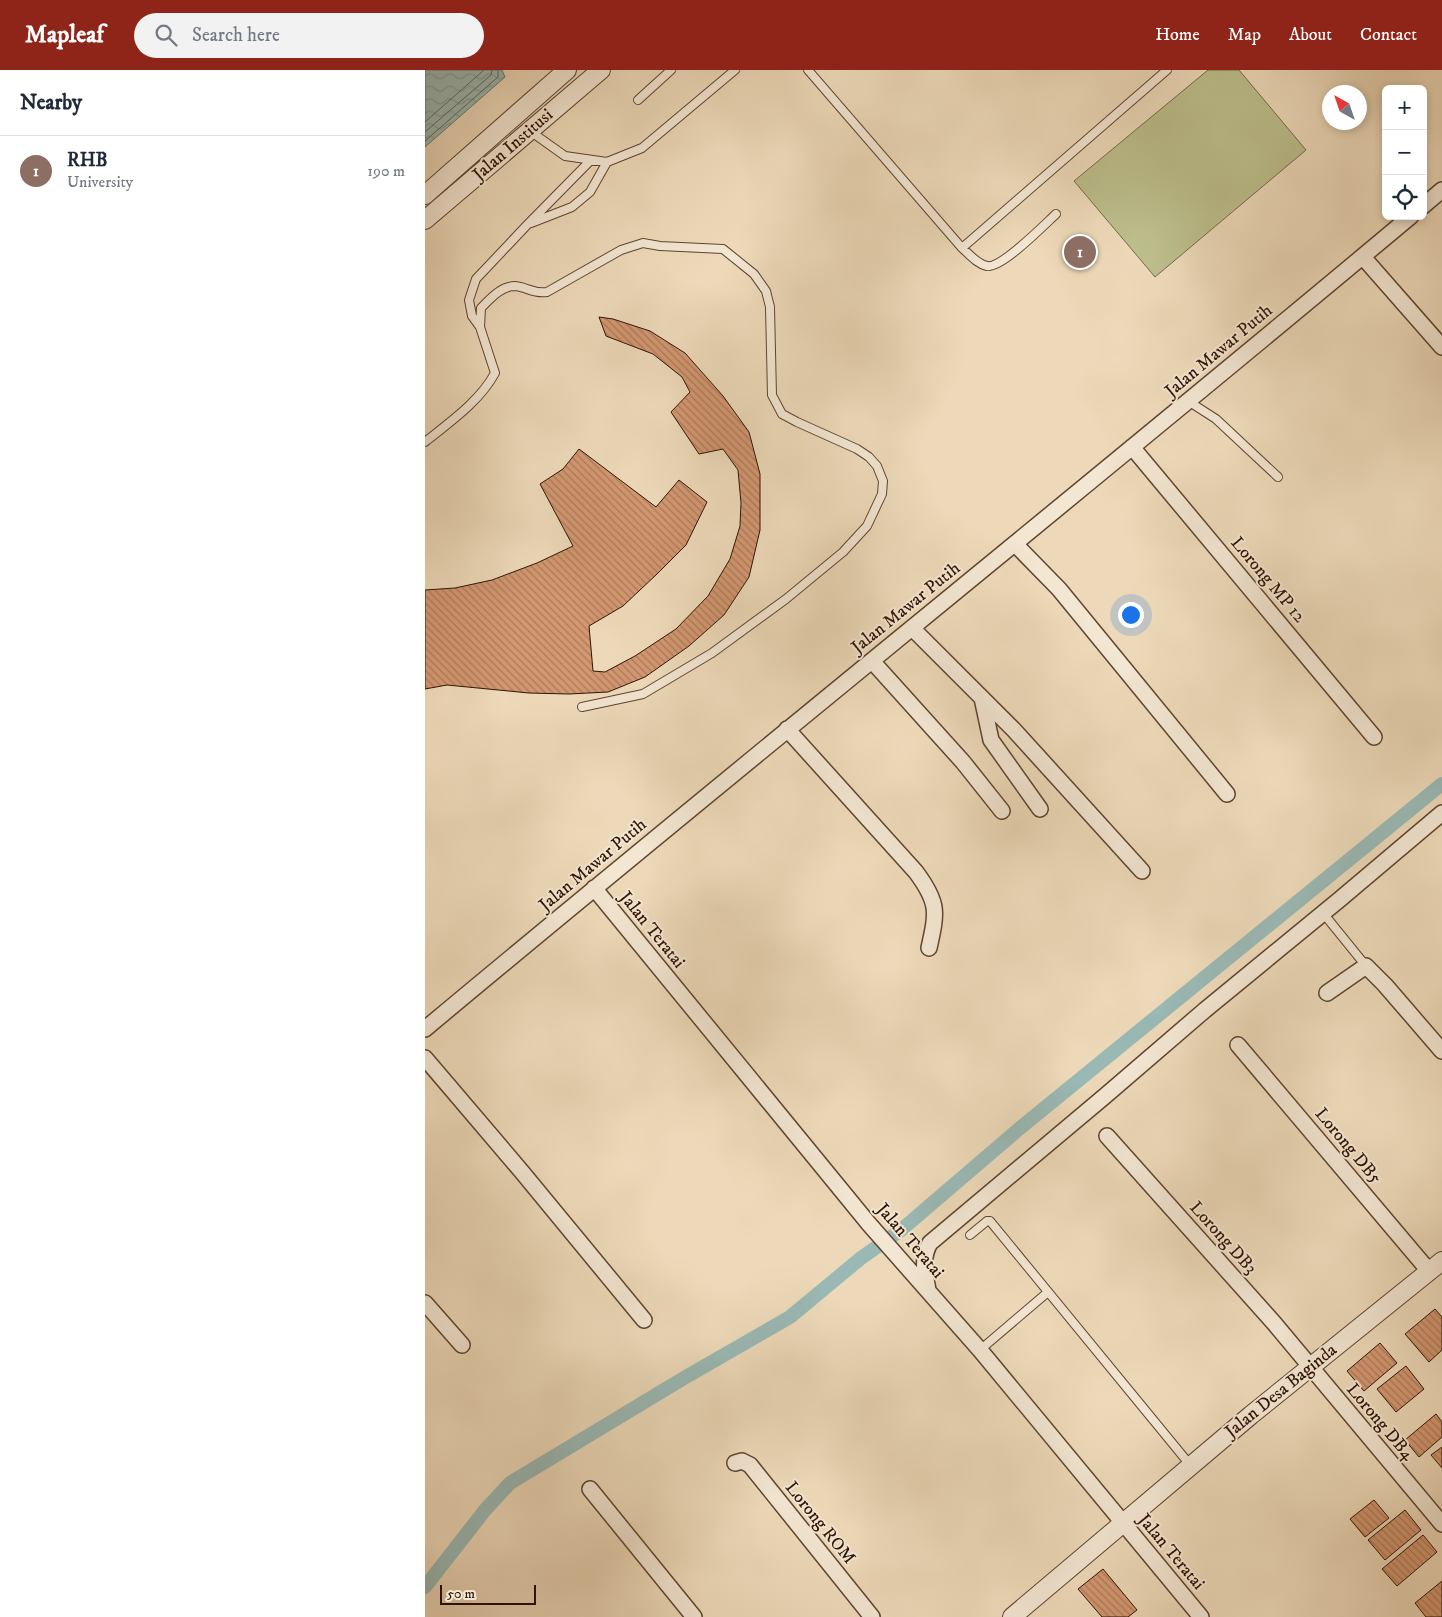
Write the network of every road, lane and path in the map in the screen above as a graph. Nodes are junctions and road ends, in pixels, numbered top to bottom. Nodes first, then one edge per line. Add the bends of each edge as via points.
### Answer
1 (567, 70) edge
2 (601, 70) edge
3 (671, 70) edge
4 (735, 70) edge
5 (808, 70) edge
6 (1167, 70) edge
7 (637, 100) dead end
8 (530, 131) junction
9 (591, 160) junction
10 (607, 162) junction
11 (1442, 190) edge
12 (425, 195) edge
13 (1427, 203) edge
14 (1056, 214) dead end
15 (425, 220) edge
16 (1406, 220) edge
17 (527, 225) junction
18 (962, 248) junction
19 (1363, 257) junction
20 (480, 327) junction
21 (1442, 347) edge
22 (1188, 401) junction
23 (425, 442) edge
24 (1132, 447) junction
25 (1278, 477) dead end
26 (1015, 544) junction
27 (913, 628) junction
28 (872, 660) junction
29 (982, 698) junction
30 (582, 707) dead end
31 (787, 729) junction
32 (1374, 737) dead end
33 (1227, 794) dead end
34 (1040, 809) dead end
35 (1002, 811) dead end
36 (1442, 813) edge
37 (1142, 871) dead end
38 (593, 888) junction
39 (1323, 913) junction
40 (929, 948) dead end
41 (1366, 966) junction
42 (1327, 993) dead end
43 (425, 1029) edge
44 (1238, 1045) dead end
45 (1442, 1051) edge
46 (425, 1058) edge
47 (1107, 1136) dead end
48 (970, 1236) dead end
49 (1435, 1266) edge
50 (928, 1290) junction
51 (1048, 1292) junction
52 (425, 1303) edge
53 (644, 1320) dead end
54 (463, 1345) dead end
55 (980, 1350) junction
56 (1309, 1367) junction
57 (735, 1463) dead end
58 (1191, 1466) junction
59 (590, 1489) dead end
60 (1123, 1524) junction
61 (1442, 1524) edge
62 (694, 1617) edge
63 (872, 1617) edge
64 (1012, 1617) edge
65 (1201, 1617) edge

1 - 12 street, Jalan Institusi
2 - 8 street, Jalan Institusi
3 - 7 lane
4 - 10 lane via 642,148
5 - 18 lane
6 - 18 lane
8 - 9 lane via 565,156
8 - 15 street, Jalan Institusi
9 - 10 lane
9 - 17 lane
10 - 17 lane via 590,192 572,207
11 - 13 street
14 - 18 lane via 996,265 989,267 979,262
16 - 19 street, Jalan Mawar Putih
17 - 20 lane via 476,279 469,300 472,316
19 - 21 street
19 - 22 street, Jalan Mawar Putih
20 - 23 lane via 495,373 489,385
20 - 30 lane via 481,308 499,291 514,286 537,293 547,292 621,250 643,243 723,249 753,274 766,290 770,307 772,395 782,414 857,449 877,466 883,481 882,494 867,526 843,552 778,605 712,653 643,694
22 - 24 street, Jalan Mawar Putih
22 - 25 lane via 1217,419
24 - 26 street, Jalan Mawar Putih
24 - 32 street, Lorong MP 12
26 - 27 street, Jalan Mawar Putih
26 - 33 street via 1059,590
27 - 28 street, Jalan Mawar Putih
27 - 29 street
28 - 31 street, Jalan Mawar Putih
28 - 35 street
29 - 34 street via 991,740
29 - 37 street
31 - 38 street, Jalan Mawar Putih
31 - 40 street via 925,884 935,908
36 - 39 street
38 - 43 street, Jalan Mawar Putih
38 - 50 street, Jalan Teratai via 869,1224
39 - 41 lane
39 - 50 street via 930,1243 925,1252 924,1268
41 - 42 street
41 - 45 street
44 - 49 street, Lorong DB5
46 - 53 street
47 - 56 street, Lorong DB3 via 1274,1323
48 - 51 lane via 990,1221
49 - 56 street, Jalan Desa Baginda
50 - 55 street, Jalan Teratai
51 - 55 lane
51 - 58 lane
52 - 54 street
55 - 60 street, Jalan Teratai
56 - 58 street, Jalan Desa Baginda
56 - 61 street, Lorong DB4
57 - 63 street, Lorong ROM via 750,1465
58 - 60 street, Jalan Desa Baginda
59 - 62 street
60 - 64 street, Jalan Desa Baginda
60 - 65 street, Jalan Teratai

